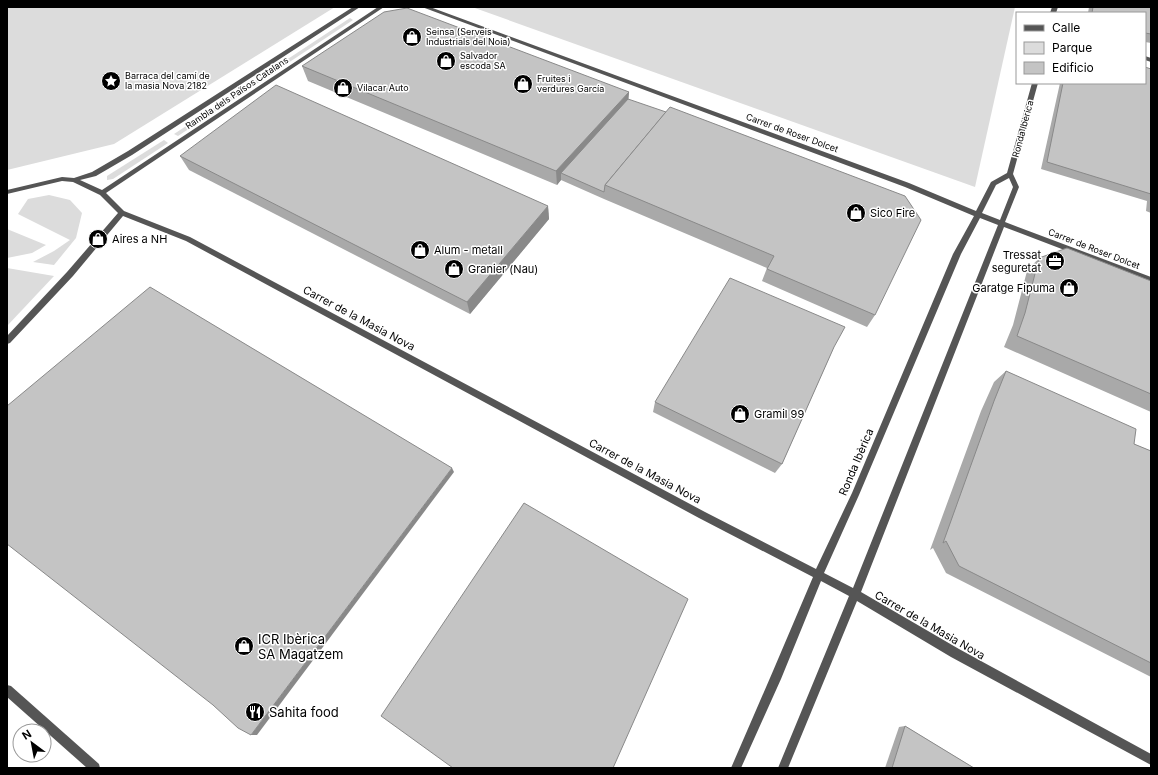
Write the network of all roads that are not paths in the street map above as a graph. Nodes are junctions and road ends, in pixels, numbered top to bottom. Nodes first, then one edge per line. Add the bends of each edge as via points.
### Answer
1 (357, 7) edge
2 (381, 7) edge
3 (425, 7) edge
4 (1035, 84) edge
5 (1010, 174) junction
6 (74, 180) junction
7 (7, 192) edge
8 (102, 193) junction
9 (122, 213) junction
10 (978, 214) junction
11 (1001, 222) junction
12 (1151, 280) edge
13 (7, 341) edge
14 (818, 576) junction
15 (855, 594) junction
16 (7, 690) edge
17 (1151, 760) edge
18 (95, 768) edge
19 (736, 768) edge
20 (783, 768) edge

1 - 6 street, Rambla dels Països Catalans via 130,153 94,174
2 - 8 street, Rambla dels Països Catalans
3 - 10 street, Carrer de Roser Dolcet via 907,185
4 - 5 street, Ronda Ibèrica
5 - 10 street, Ronda Ibèrica via 993,184
5 - 11 street, Ronda Ibèrica via 1016,188
6 - 7 street, Rambla dels Països Catalans via 62,179
6 - 8 street, Rambla dels Països Catalans
8 - 9 street, Rambla dels Països Catalans
9 - 13 street via 70,274
9 - 14 street, Carrer de la Masia Nova via 188,239
10 - 11 street, Carrer de Roser Dolcet
10 - 14 street, Ronda Ibèrica via 957,254
11 - 12 street, Carrer de Roser Dolcet
11 - 15 street, Ronda Ibèrica via 986,266
14 - 15 street, Carrer de la Masia Nova
14 - 19 street, Ronda Ibèrica
15 - 17 street, Carrer de la Masia Nova via 955,653
15 - 20 street, Ronda Ibèrica
16 - 18 street

